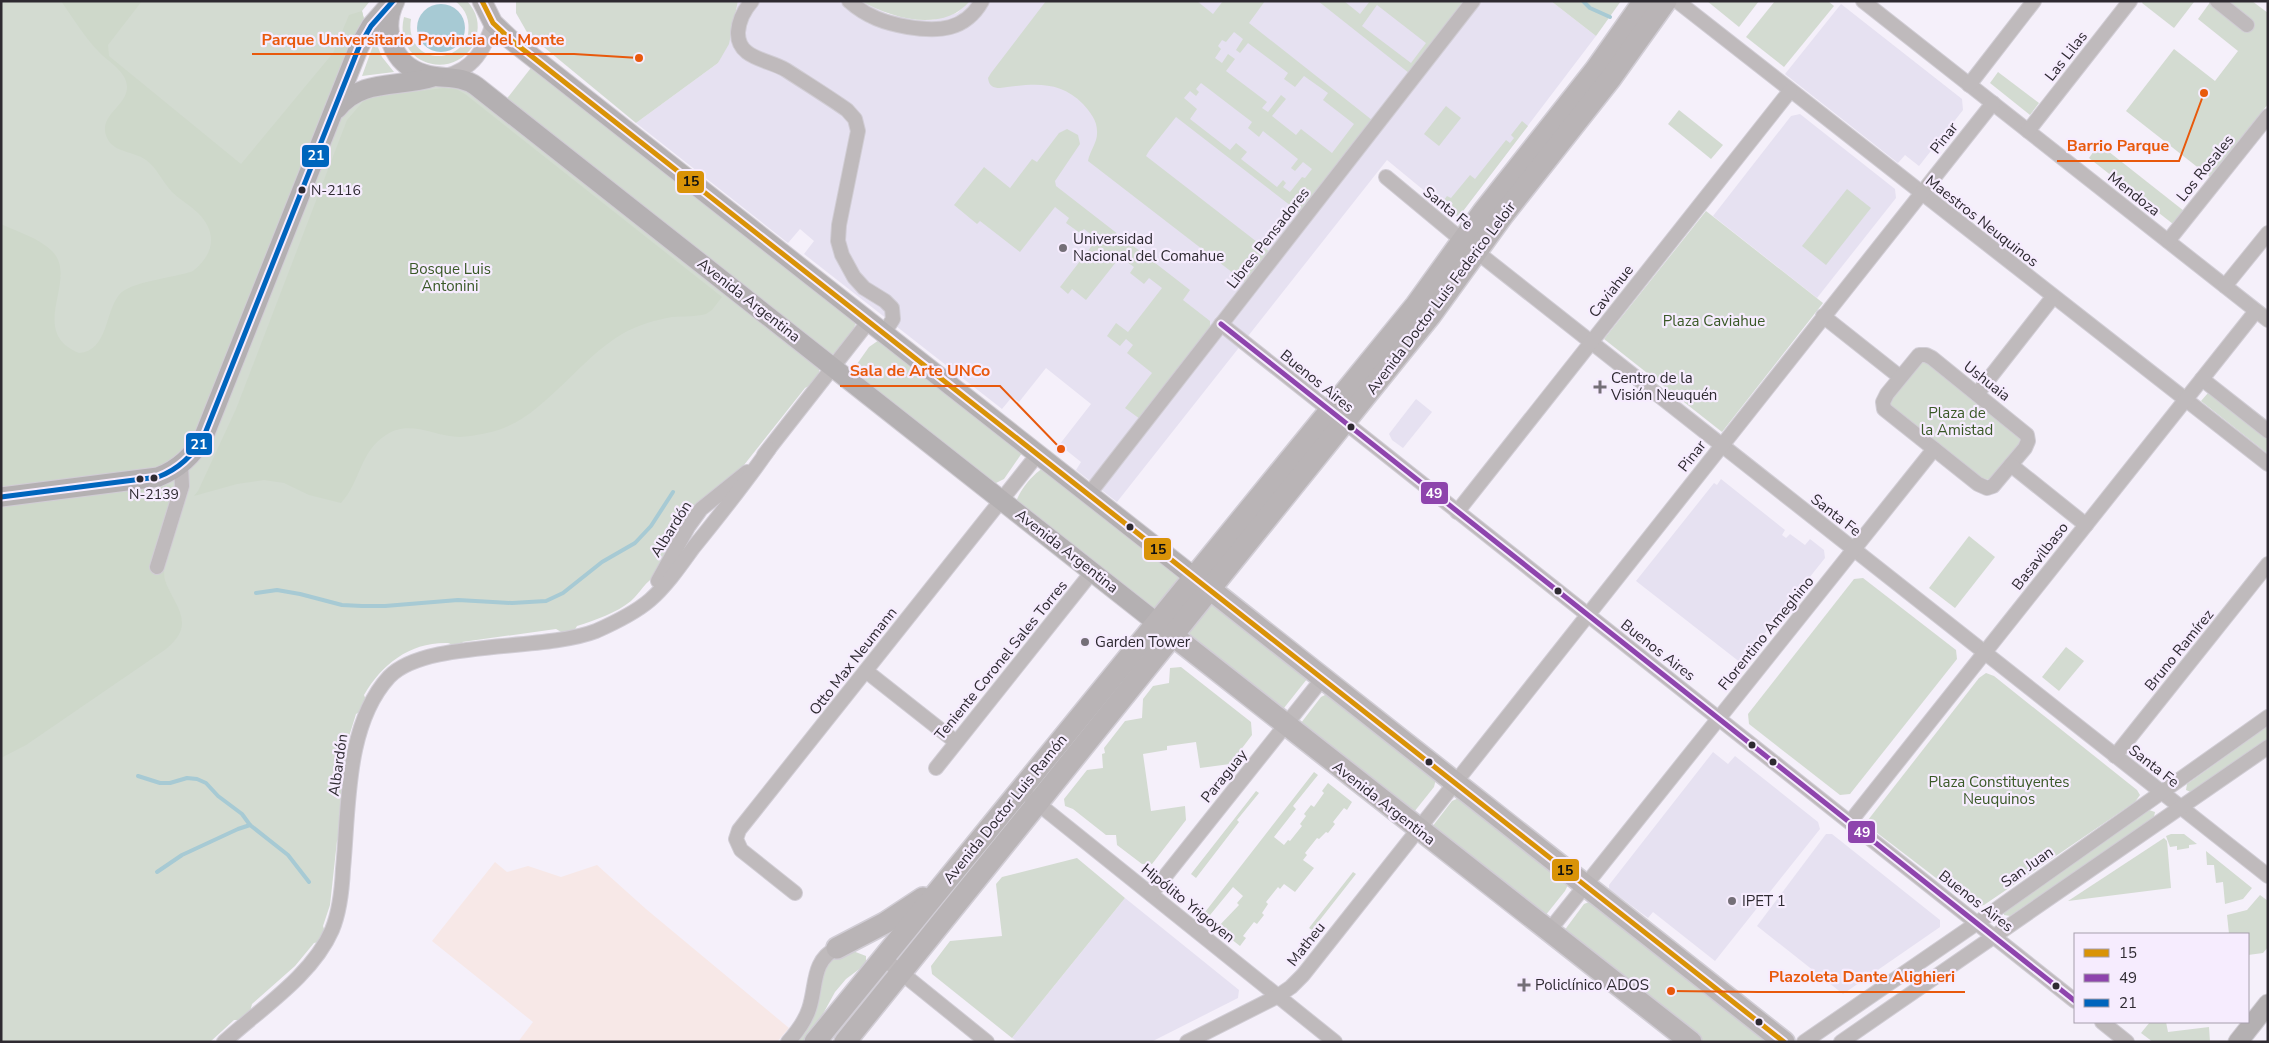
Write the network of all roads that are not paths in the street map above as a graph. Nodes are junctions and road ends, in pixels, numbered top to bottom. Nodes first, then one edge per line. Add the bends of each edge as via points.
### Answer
1 (394, 1) edge
2 (482, 1) edge
3 (498, 1) edge
4 (752, 1) edge
5 (849, 1) edge
6 (982, 1) edge
7 (1473, 1) edge
8 (1644, 1) edge
9 (1666, 1) edge
10 (1677, 1) edge
11 (1863, 1) edge
12 (2034, 1) edge
13 (2130, 1) edge
14 (2217, 1) edge
15 (493, 23) junction
16 (2247, 25) dead end
17 (511, 40) junction
18 (440, 76) junction
19 (1969, 84) junction
20 (1790, 91) junction
21 (1992, 103) junction
22 (332, 116) junction
23 (2268, 116) edge
24 (2028, 131) junction
25 (1386, 177) dead end
26 (1921, 194) junction
27 (2268, 233) edge
28 (2168, 241) junction
29 (1470, 246) junction
30 (2225, 286) junction
31 (2053, 297) junction
32 (2256, 311) junction
33 (1823, 316) junction
34 (2268, 320) edge
35 (869, 321) junction
36 (1221, 324) junction
37 (884, 333) junction
38 (1591, 342) junction
39 (834, 367) junction
40 (1900, 377) junction
41 (2202, 379) junction
42 (1977, 394) junction
43 (2186, 399) junction
44 (1337, 418) junction
45 (2268, 431) edge
46 (1721, 445) junction
47 (1934, 449) junction
48 (1038, 454) junction
49 (2268, 464) edge
50 (181, 465) junction
51 (2012, 465) junction
52 (1089, 494) junction
53 (1, 497) edge
54 (1002, 500) junction
55 (1457, 512) junction
56 (2086, 525) junction
57 (1853, 550) junction
58 (2268, 564) edge
59 (157, 567) dead end
60 (1092, 572) junction
61 (1194, 577) junction
62 (1211, 590) junction
63 (1587, 614) junction
64 (1165, 630) junction
65 (1984, 653) junction
66 (866, 671) junction
67 (1323, 678) junction
68 (2268, 717) edge
69 (1719, 718) junction
70 (1286, 725) junction
71 (956, 742) junction
72 (2268, 748) edge
73 (2115, 756) junction
74 (936, 768) dead end
75 (1454, 781) junction
76 (1021, 790) junction
77 (2161, 792) junction
78 (1038, 804) junction
79 (2181, 808) junction
80 (1850, 822) junction
81 (1417, 828) junction
82 (955, 871) junction
83 (2268, 876) edge
84 (1585, 886) junction
85 (795, 893) dead end
86 (1151, 894) junction
87 (1977, 923) junction
88 (1548, 932) junction
89 (1994, 936) junction
90 (837, 948) junction
91 (883, 958) junction
92 (902, 972) junction
93 (1278, 996) junction
94 (2074, 1000) edge
95 (2268, 1004) edge
96 (2103, 1023) edge
97 (224, 1042) edge
98 (788, 1042) edge
99 (815, 1042) edge
100 (845, 1042) edge
101 (987, 1042) edge
102 (1187, 1042) edge
103 (1335, 1042) edge
104 (1691, 1042) edge
105 (1784, 1042) edge
106 (1804, 1042) edge
107 (1841, 1042) edge
108 (2127, 1042) edge
109 (2238, 1042) edge

1 - 18 main road, Avenida Argentina via 388,24 395,52 416,71
1 - 22 main road via 366,33
2 - 15 main road
3 - 15 main road
3 - 17 main road via 499,18
4 - 37 street via 739,23 739,41 745,51 783,68 847,110 855,119 858,139 838,241 854,277 892,308 893,319
5 - 6 street via 883,22 938,30 957,26
7 - 36 street, Libres Pensadores
8 - 29 main road, Avenida Doctor Luis Federico Leloir
9 - 29 main road, Avenida Doctor Luis Federico Leloir via 1611,78
10 - 20 street, Maestros Neuquinos
11 - 19 street, Mendoza
12 - 19 street
13 - 24 street, Las Lilas
14 - 16 street
15 - 17 main road
15 - 18 street via 476,60 463,70
17 - 35 main road
18 - 22 main road via 366,87 351,95
18 - 39 main road, Avenida Argentina via 464,79 476,86
19 - 21 street, Mendoza
20 - 26 street, Maestros Neuquinos
20 - 38 street, Caviahue
21 - 24 street, Mendoza
21 - 26 street, Pinar
22 - 50 main road via 204,436
23 - 28 street, Los Rosales
24 - 28 street, Mendoza
25 - 29 street, Santa Fe
26 - 31 street, Maestros Neuquinos
26 - 33 street, Pinar
27 - 30 street
28 - 30 street, Mendoza
29 - 38 street, Santa Fe
29 - 44 main road, Avenida Doctor Luis Federico Leloir via 1430,316
30 - 32 street, Mendoza
31 - 42 street
31 - 43 street, Maestros Neuquinos
32 - 34 street, Mendoza
32 - 41 street, Basavilbaso
33 - 40 street
33 - 46 street, Pinar
35 - 37 main road
35 - 39 street, Albardón
36 - 44 street, Buenos Aires
36 - 52 street, Libres Pensadores
37 - 48 main road
38 - 46 street, Santa Fe
38 - 55 street, Caviahue
39 - 54 main road, Avenida Argentina
39 - 97 street, Albardón via 742,487 648,601 598,630 567,639 422,658 406,664 390,676 369,707 356,746 341,895 331,931 306,969
40 - 42 street, Ushuaia via 1916,357 1926,355
40 - 47 street, Ushuaia via 1884,398 1883,406
41 - 43 street, Basavilbaso
41 - 45 street
42 - 51 street, Ushuaia via 2027,435 2027,445
43 - 49 street, Maestros Neuquinos
43 - 56 street, Basavilbaso
44 - 55 street, Buenos Aires
44 - 61 main road, Avenida Doctor Luis Federico Leloir
44 - 62 main road, Avenida Doctor Luis Federico Leloir
46 - 57 street, Santa Fe
46 - 63 street, Pinar
47 - 51 street, Ushuaia via 1984,487 1996,485
47 - 57 street, Florentino Ameghino
48 - 52 main road
48 - 54 street, Otto Max Neumann
50 - 53 main road via 149,479
50 - 59 street via 181,489
51 - 56 street
52 - 61 main road
54 - 60 main road, Avenida Argentina
54 - 66 street, Otto Max Neumann
55 - 63 street, Buenos Aires
56 - 65 street, Basavilbaso
57 - 65 street, Santa Fe
57 - 69 street, Florentino Ameghino
58 - 73 street, Bruno Ramírez
60 - 64 main road, Avenida Argentina
60 - 71 street, Teniente Coronel Sales Torres
61 - 62 main road
61 - 64 main road, Avenida Doctor Luis Ramón
62 - 64 main road, Avenida Doctor Luis Ramón
62 - 67 main road
63 - 69 street, Buenos Aires
63 - 75 street, Pinar
64 - 70 main road, Avenida Argentina
64 - 76 main road, Avenida Doctor Luis Ramón
64 - 78 main road, Avenida Doctor Luis Ramón
65 - 73 street, Santa Fe
65 - 80 street, Basavilbaso
66 - 71 street
66 - 85 street, Otto Max Neumann via 739,830 736,839 746,855
67 - 70 street, Paraguay
67 - 75 main road
68 - 77 street, San Juan
69 - 80 street, Buenos Aires
69 - 84 street, Florentino Ameghino
70 - 81 main road, Avenida Argentina
70 - 86 street, Paraguay
71 - 74 street, Teniente Coronel Sales Torres
72 - 79 street
73 - 77 street, Santa Fe
75 - 81 street, Pinar
75 - 84 main road
76 - 78 street, Hipólito Yrigoyen
76 - 82 main road, Avenida Doctor Luis Ramón
77 - 79 street, Santa Fe
77 - 87 street, San Juan
78 - 86 street, Hipólito Yrigoyen
78 - 92 main road, Avenida Doctor Luis Ramón
79 - 83 street, Santa Fe
79 - 89 street
80 - 87 street, Buenos Aires
81 - 88 main road, Avenida Argentina
81 - 93 street, Matheu via 1303,975
82 - 90 main road via 898,915
82 - 91 main road, Avenida Doctor Luis Ramón
84 - 88 street, Florentino Ameghino
84 - 105 main road
86 - 93 street, Hipólito Yrigoyen
87 - 89 street, Buenos Aires
87 - 106 street, San Juan
88 - 104 main road, Avenida Argentina
89 - 94 street, Buenos Aires
89 - 107 street
90 - 91 main road via 858,946
90 - 98 street via 820,962 807,1017
91 - 92 street
91 - 99 main road, Avenida Doctor Luis Ramón
92 - 100 main road, Avenida Doctor Luis Ramón
92 - 101 street
93 - 102 street, Matheu
93 - 103 street, Hipólito Yrigoyen
95 - 109 main road
96 - 108 street

